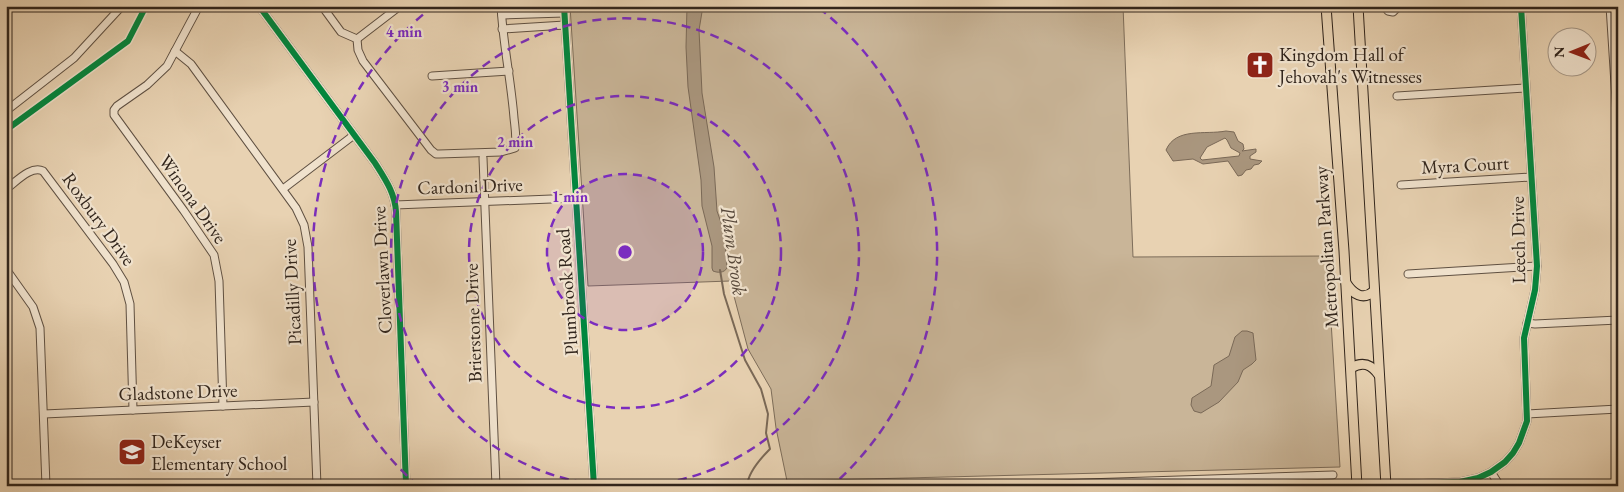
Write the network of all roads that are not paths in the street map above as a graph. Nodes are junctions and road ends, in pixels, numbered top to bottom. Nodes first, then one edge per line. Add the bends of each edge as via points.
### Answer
1 (122, 6) edge
2 (199, 6) edge
3 (259, 6) edge
4 (322, 6) edge
5 (400, 6) edge
6 (501, 6) edge
7 (1326, 6) edge
8 (1358, 6) edge
9 (1384, 6) edge
10 (1399, 6) edge
11 (1520, 6) edge
12 (1610, 6) edge
13 (564, 9) edge
14 (502, 15) junction
15 (565, 25) junction
16 (502, 29) junction
17 (357, 39) junction
18 (175, 51) junction
19 (509, 71) junction
20 (432, 76) dead end
21 (1525, 88) junction
22 (1397, 96) dead end
23 (6, 111) edge
24 (1618, 131) edge
25 (354, 135) junction
26 (483, 158) dead end
27 (1532, 177) junction
28 (1401, 185) dead end
29 (282, 188) junction
30 (6, 190) edge
31 (576, 198) junction
32 (484, 202) junction
33 (395, 205) junction
34 (1537, 266) junction
35 (6, 269) edge
36 (1408, 274) dead end
37 (1346, 283) junction
38 (1374, 291) junction
39 (1618, 320) edge
40 (1527, 323) junction
41 (1350, 368) junction
42 (1379, 375) junction
43 (314, 402) junction
44 (222, 406) junction
45 (1618, 409) edge
46 (133, 410) junction
47 (44, 414) junction
48 (1528, 414) junction
49 (1491, 472) junction
50 (1334, 475) dead end
51 (1200, 482) edge
52 (1386, 485) edge
53 (46, 486) edge
54 (317, 486) edge
55 (406, 486) edge
56 (496, 486) edge
57 (594, 486) edge
58 (994, 486) edge
59 (1357, 486) edge
60 (1500, 486) edge

1 - 23 street via 74,58
2 - 18 street
3 - 25 street, Cloverlawn Drive
4 - 17 street via 341,32
5 - 17 street
6 - 14 street
7 - 37 main road, Metropolitan Parkway
8 - 38 main road
9 - 10 street via 1390,12
11 - 21 street, Leech Drive
12 - 24 street
13 - 14 street
13 - 15 street, Plumbrook Road
14 - 16 street
15 - 16 street
15 - 31 street, Plumbrook Road
16 - 19 street
17 - 19 street via 363,61 436,154 501,152 515,148
18 - 29 street, Picadilly Drive via 191,64
18 - 44 street, Winona Drive via 159,74 117,106 114,115 214,255 219,282
19 - 20 street
21 - 22 street
21 - 27 street, Leech Drive
25 - 29 street
25 - 33 street, Cloverlawn Drive via 388,182
26 - 32 street, Brierstone Drive
27 - 28 street, Myra Court
27 - 34 street, Leech Drive
29 - 43 street, Picadilly Drive via 301,215 308,247
30 - 46 street, Roxbury Drive via 31,171 40,169 124,282 130,304
31 - 32 street, Cardoni Drive
31 - 57 street, Plumbrook Road
32 - 33 street, Cardoni Drive
32 - 56 street, Brierstone Drive
33 - 55 street, Cloverlawn Drive
34 - 36 street
34 - 40 street, Leech Drive
35 - 47 street via 37,315
37 - 38 main road via 1357,295 1366,296
37 - 41 main road, Metropolitan Parkway
38 - 42 main road
39 - 40 street
40 - 48 street, Leech Drive via 1523,346
41 - 42 main road via 1366,364
41 - 59 main road, Metropolitan Parkway
42 - 52 main road
43 - 44 street, Gladstone Drive
43 - 54 street, Picadilly Drive
44 - 46 street, Gladstone Drive
45 - 48 street
46 - 47 street, Gladstone Drive
47 - 53 street
48 - 49 street, Leech Drive via 1516,448
49 - 52 street, Leech Drive via 1460,482
49 - 60 street
50 - 51 street
51 - 58 street

